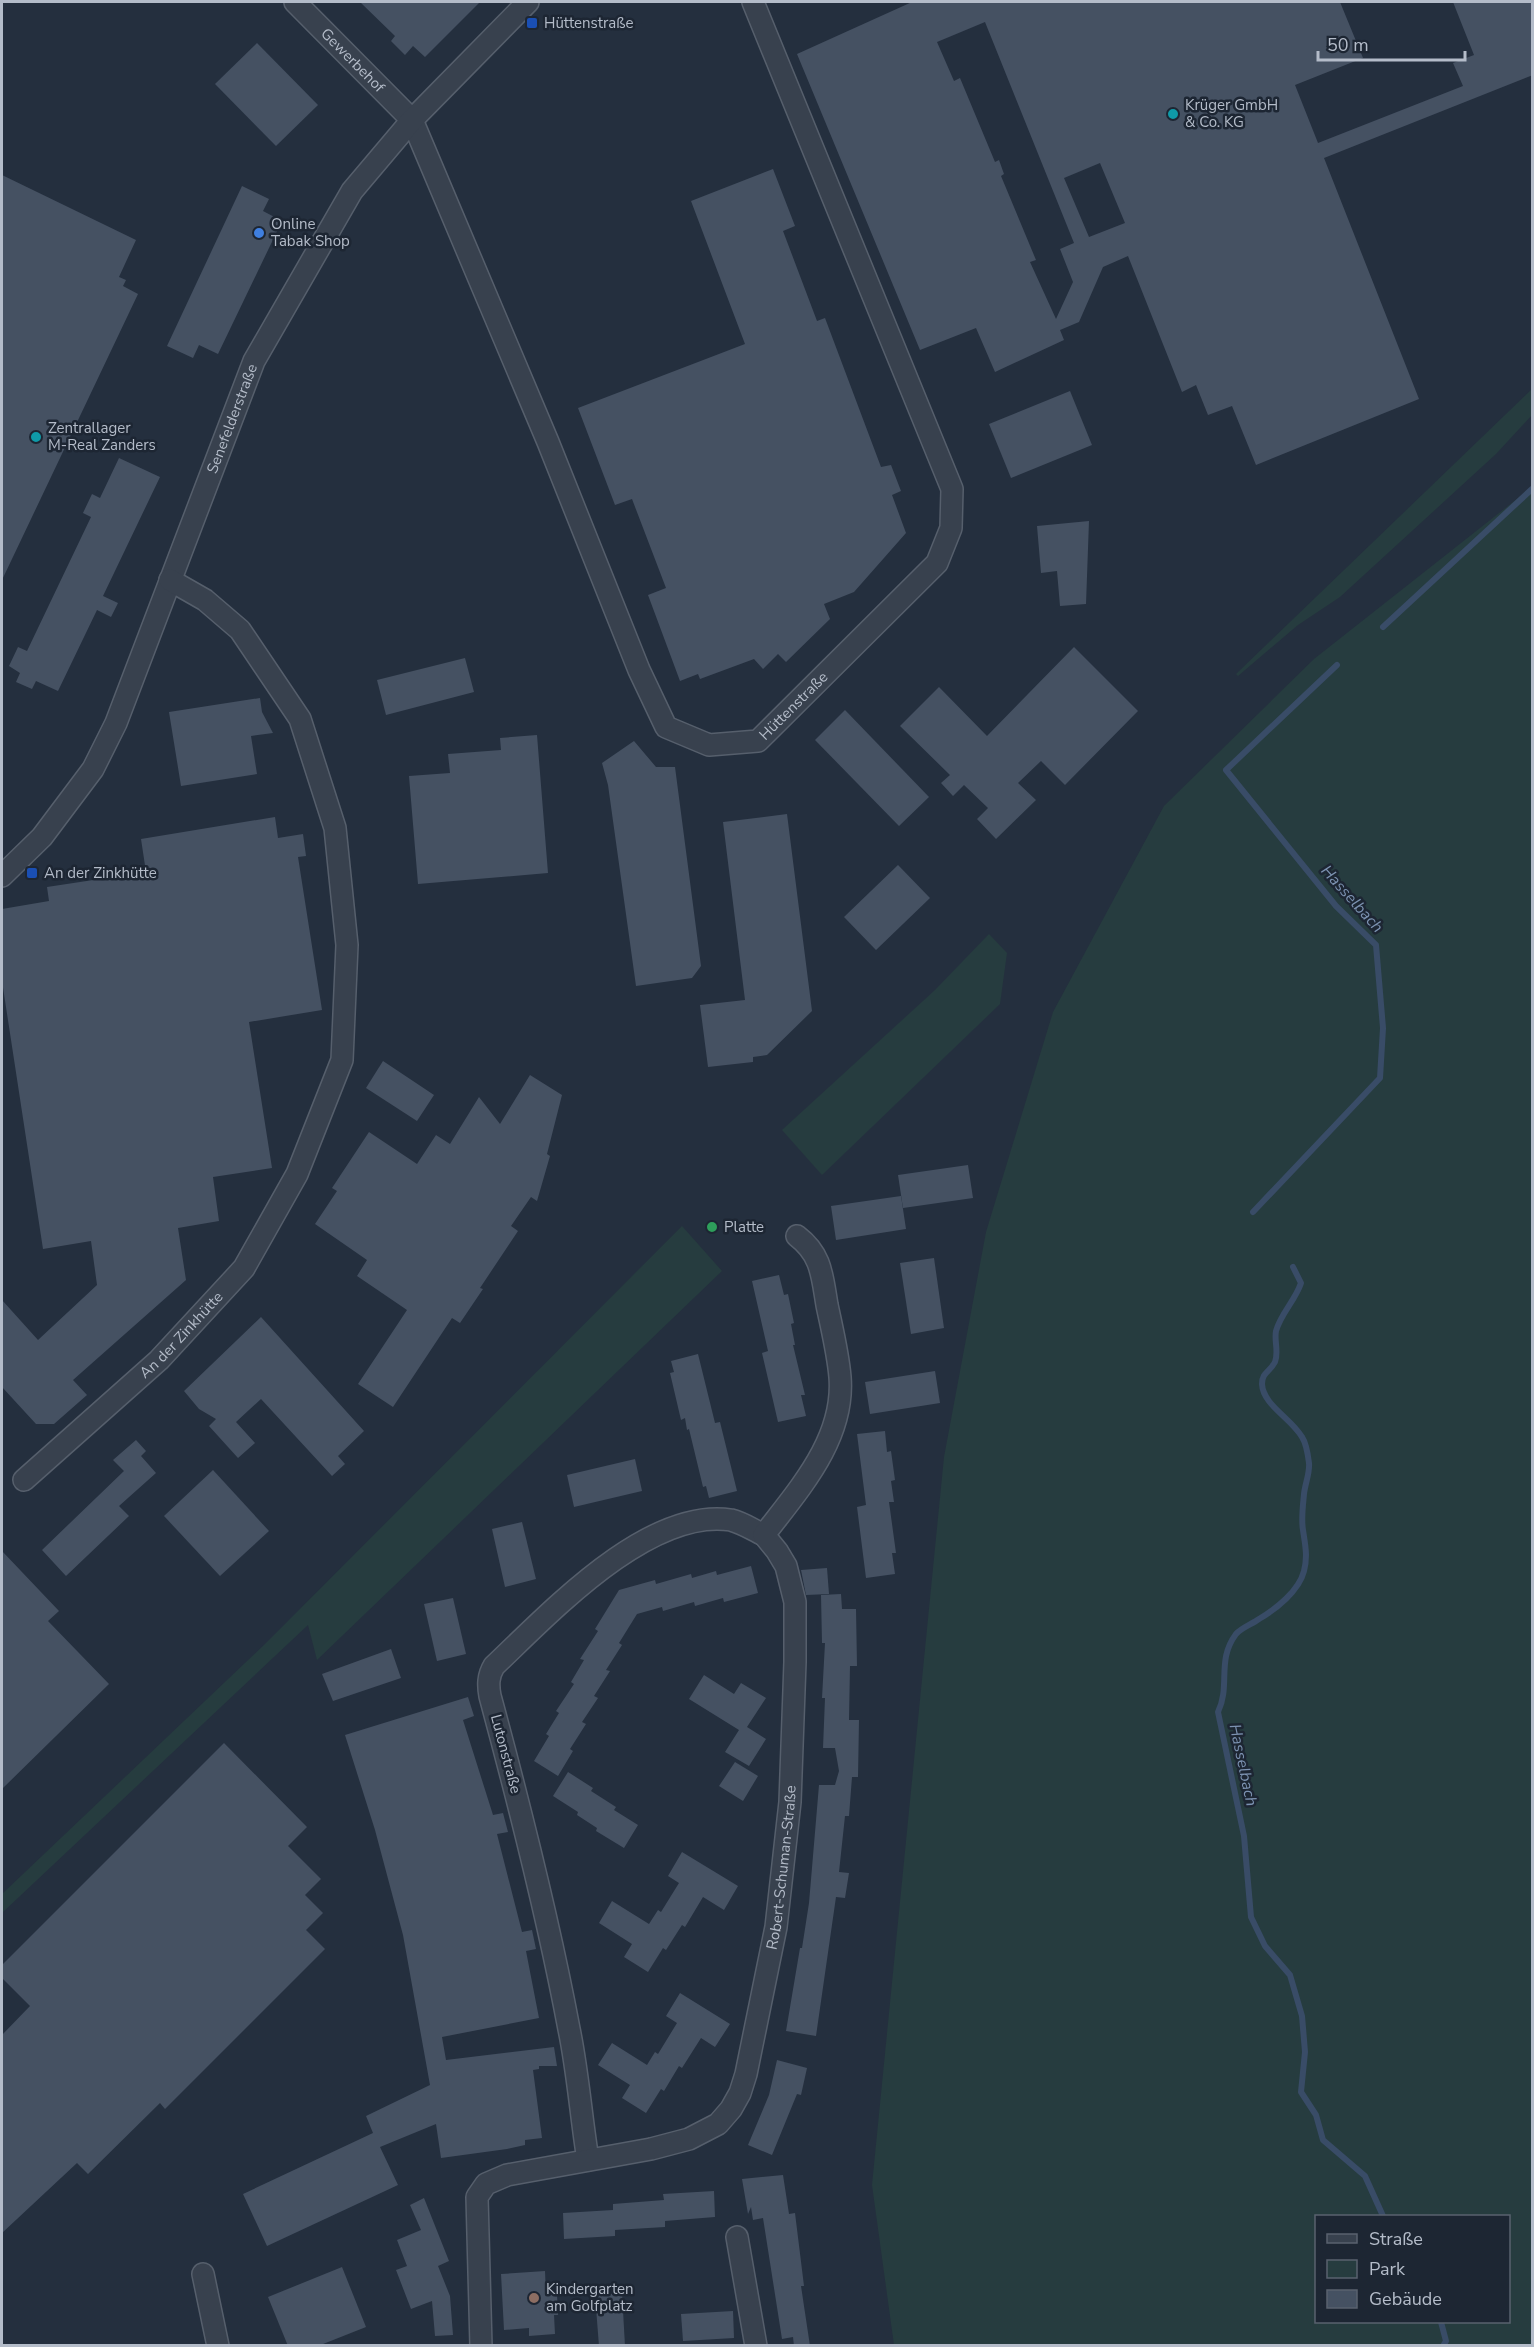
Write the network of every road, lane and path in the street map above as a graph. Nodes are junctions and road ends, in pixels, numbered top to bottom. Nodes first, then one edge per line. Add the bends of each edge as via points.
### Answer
1 (295, 2) edge
2 (528, 2) edge
3 (753, 2) edge
4 (412, 120) junction
5 (170, 580) junction
6 (2, 876) edge
7 (797, 1236) dead end
8 (24, 1480) dead end
9 (764, 1535) junction
10 (588, 2160) junction
11 (737, 2237) dead end
12 (203, 2274) dead end
13 (218, 2346) edge
14 (481, 2346) edge
15 (756, 2346) edge

1 - 4 street, Gewerbehof
2 - 4 street, Senefelderstraße
3 - 4 street, Hüttenstraße via 952,489 951,528 937,563 758,741 709,745 666,727
4 - 5 street, Senefelderstraße via 352,191 254,361
5 - 6 street, Senefelderstraße via 116,723 93,770 42,837
5 - 8 street, An der Zinkhütte via 205,600 240,630 300,719 335,828 347,945 342,1060 297,1174 244,1268 159,1360
7 - 9 street via 817,1258 837,1354 838,1406 826,1446
9 - 10 street, Robert-Schuman-Straße via 782,1558 790,1578 795,1602 795,1662 790,1802 776,1927 746,2074 731,2109 704,2132 666,2146
9 - 10 street, Lutonstraße via 726,1520 700,1521 669,1529 586,1580 490,1673 490,1696 550,1932
10 - 14 street, Robert-Schuman-Straße via 500,2177 480,2190 477,2197
11 - 15 street
12 - 13 street

